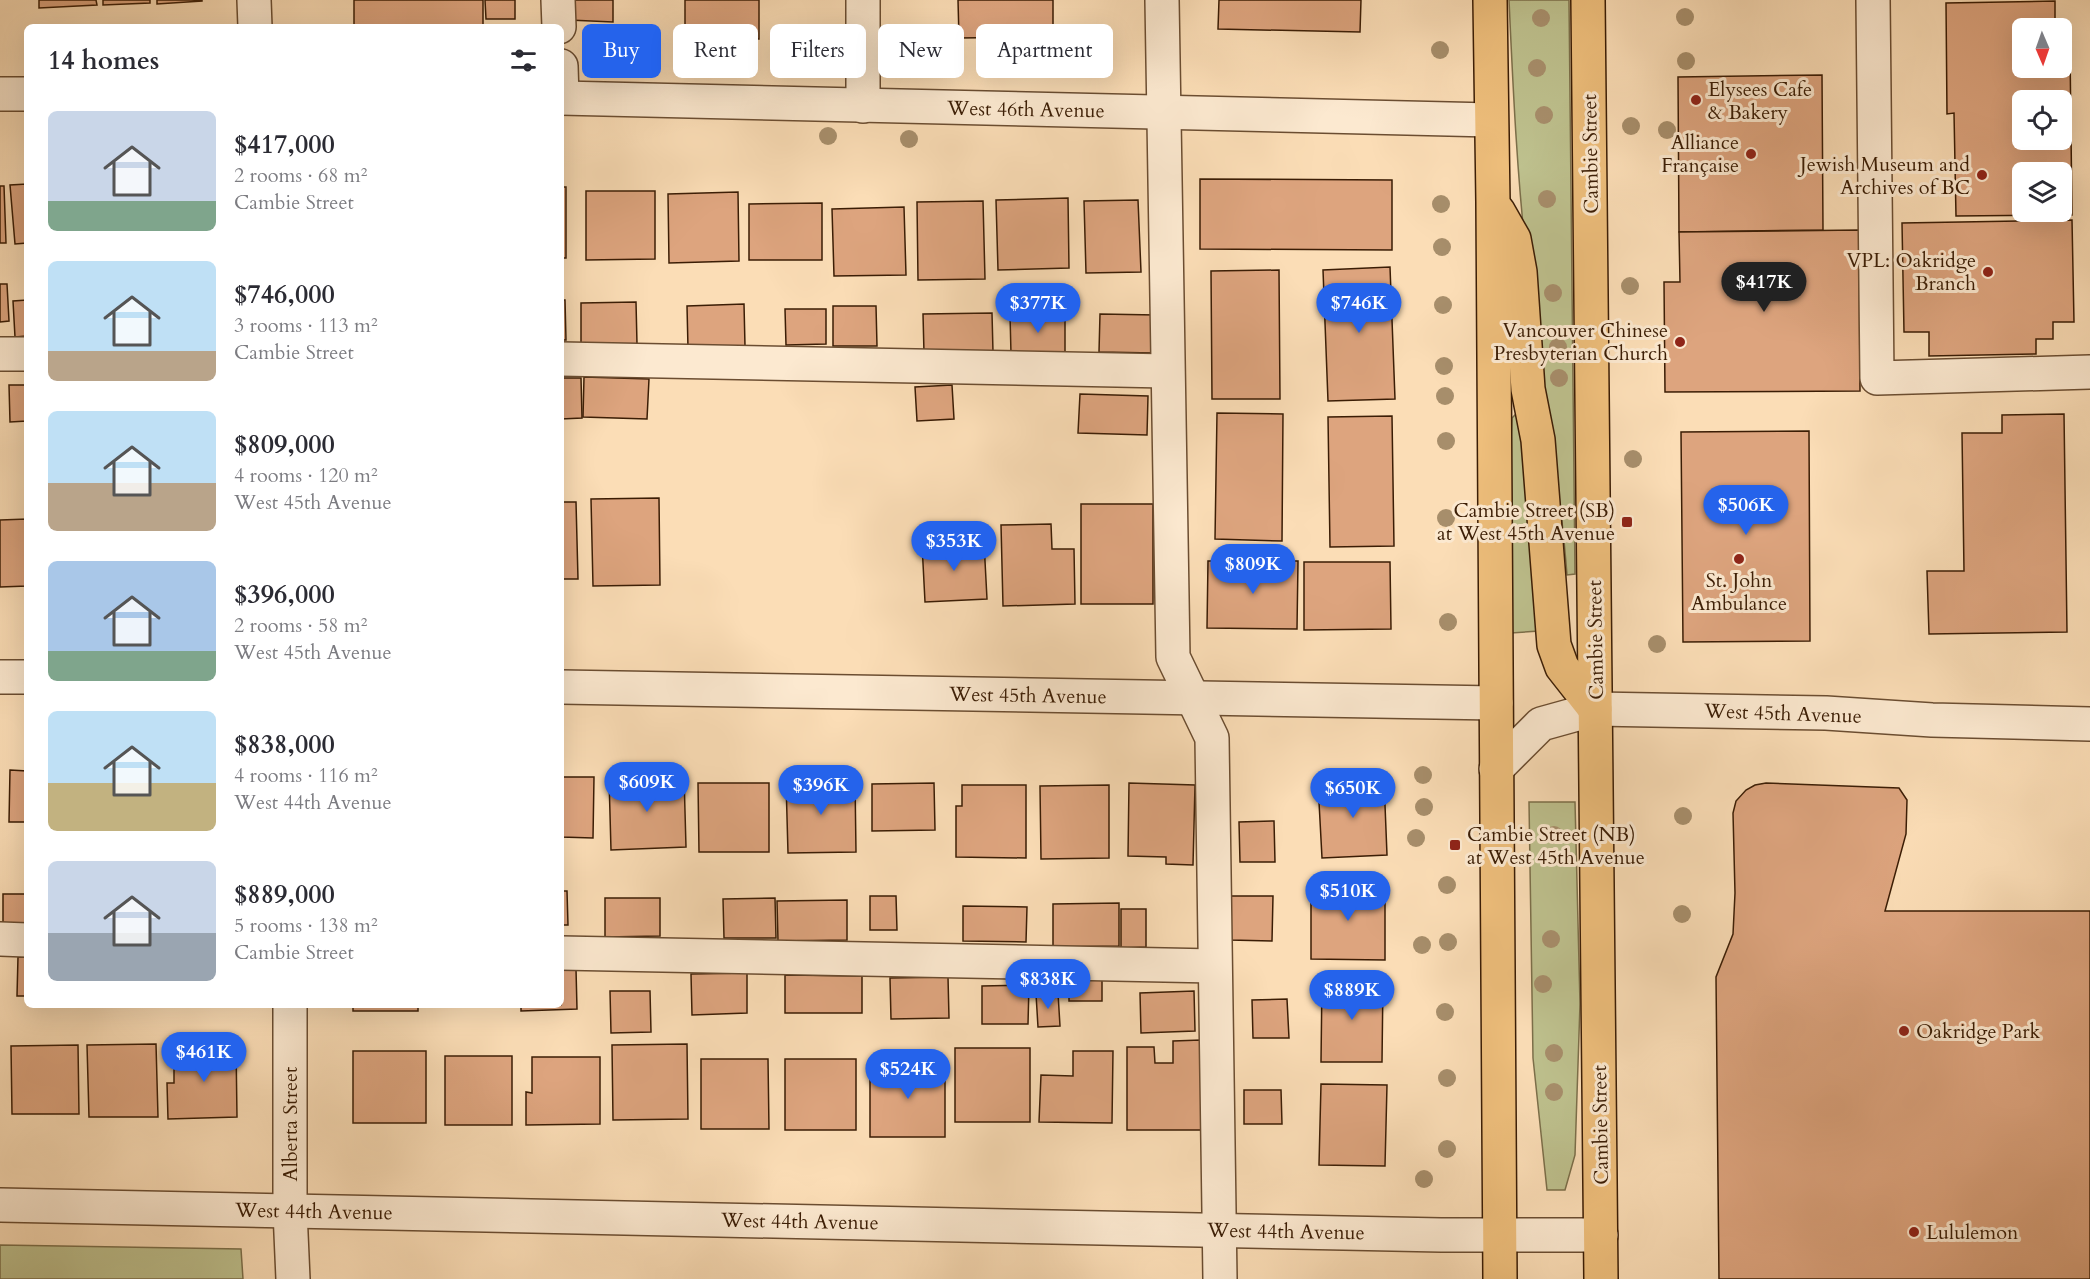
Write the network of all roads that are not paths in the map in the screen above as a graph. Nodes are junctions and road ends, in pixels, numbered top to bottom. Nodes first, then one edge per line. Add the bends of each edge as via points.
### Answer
1 (254, 0) edge
2 (558, 0) edge
3 (863, 0) edge
4 (1162, 0) edge
5 (1490, 0) edge
6 (1588, 0) edge
7 (1873, 0) edge
8 (255, 24) edge
9 (560, 24) edge
10 (564, 88) edge
11 (0, 94) edge
12 (24, 94) edge
13 (863, 106) junction
14 (1163, 111) junction
15 (1491, 120) junction
16 (1493, 202) junction
17 (0, 354) edge
18 (24, 354) edge
19 (564, 359) edge
20 (1167, 371) junction
21 (2090, 372) edge
22 (0, 677) edge
23 (24, 677) edge
24 (564, 687) edge
25 (1192, 697) junction
26 (1496, 703) junction
27 (1596, 709) junction
28 (2090, 724) edge
29 (1496, 769) junction
30 (0, 939) edge
31 (24, 939) edge
32 (564, 952) edge
33 (1214, 966) junction
34 (290, 1008) edge
35 (0, 1205) edge
36 (290, 1211) junction
37 (1219, 1229) junction
38 (1499, 1235) junction
39 (1601, 1235) junction
40 (293, 1279) edge
41 (1220, 1279) edge
42 (1500, 1279) edge
43 (1601, 1279) edge

1 - 8 street
2 - 9 street
3 - 13 street
4 - 14 street
5 - 15 main road
6 - 27 main road, Cambie Street
7 - 21 street via 1877,378
10 - 13 street, West 46th Avenue
11 - 12 street
13 - 14 street, West 46th Avenue
14 - 15 street, West 46th Avenue
14 - 20 street
15 - 16 main road
16 - 26 main road
16 - 27 main road via 1514,239 1520,272 1554,645 1562,667
17 - 18 street
19 - 20 street
20 - 25 street via 1173,657
22 - 23 street
24 - 25 street, West 45th Avenue
25 - 26 street, West 45th Avenue
25 - 33 street via 1212,738
26 - 29 main road
27 - 28 street, West 45th Avenue
27 - 29 street, West 45th Avenue via 1541,724
27 - 39 main road, Cambie Street
29 - 38 main road
30 - 31 street
32 - 33 street
33 - 37 street
34 - 36 street, Alberta Street
35 - 36 street, West 44th Avenue
36 - 37 street, West 44th Avenue
36 - 40 street, Alberta Street
37 - 38 street, West 44th Avenue
37 - 41 street
38 - 39 street, West 44th Avenue
38 - 42 main road
39 - 43 main road, Cambie Street

